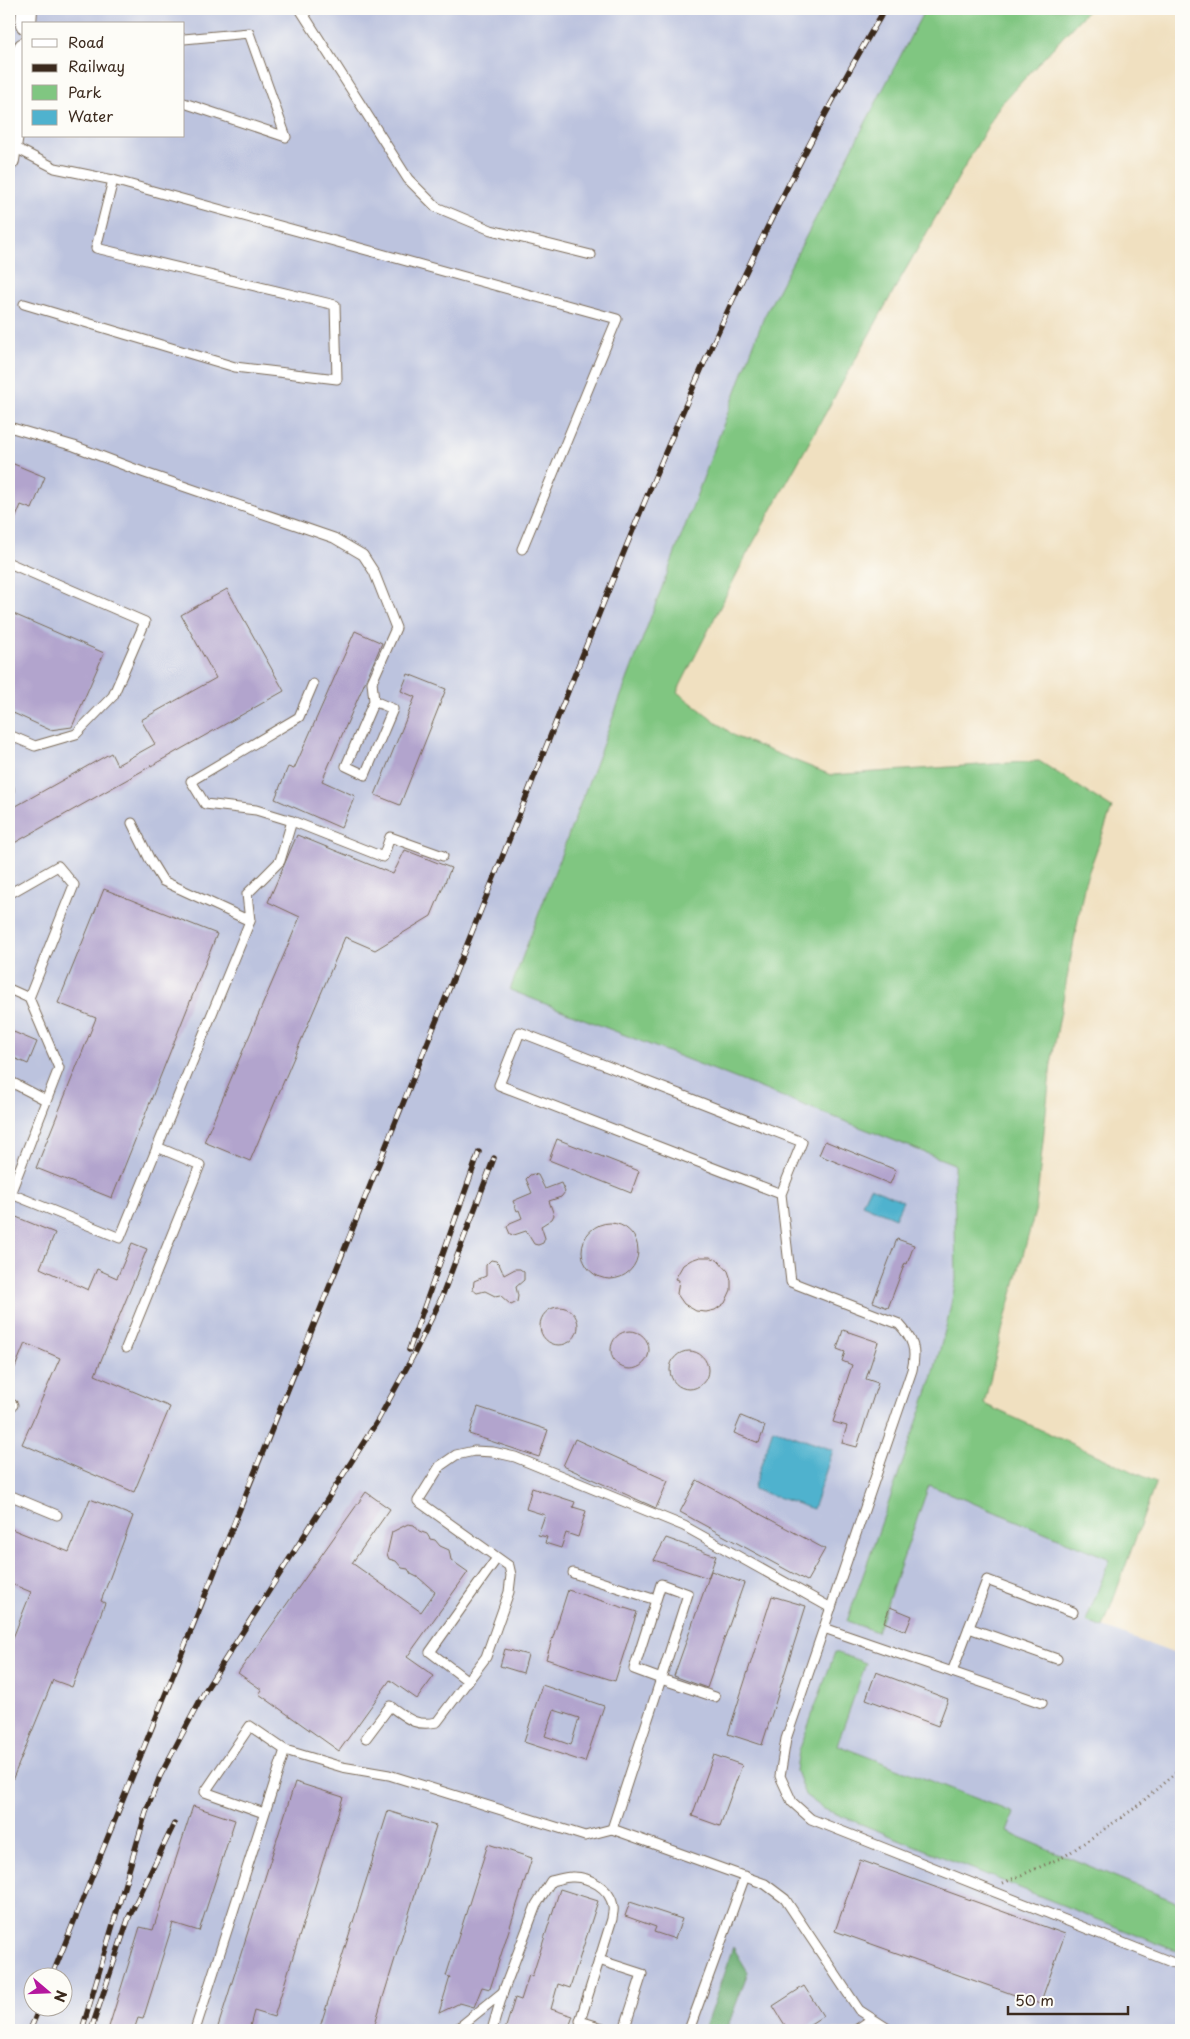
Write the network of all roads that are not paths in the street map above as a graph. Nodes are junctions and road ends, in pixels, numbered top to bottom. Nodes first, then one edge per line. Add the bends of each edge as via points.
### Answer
1 (27, 9) edge
2 (300, 9) edge
3 (26, 22) edge
4 (185, 39) edge
5 (22, 68) edge
6 (185, 103) edge
7 (10, 153) edge
8 (113, 180) junction
9 (590, 255) dead end
10 (24, 304) dead end
11 (9, 427) edge
12 (522, 549) dead end
13 (9, 563) edge
14 (313, 684) dead end
15 (374, 701) junction
16 (9, 735) edge
17 (292, 822) junction
18 (132, 824) dead end
19 (442, 856) dead end
20 (9, 894) edge
21 (250, 921) junction
22 (9, 989) edge
23 (30, 998) junction
24 (9, 1081) edge
25 (46, 1100) junction
26 (157, 1146) junction
27 (9, 1193) edge
28 (781, 1194) junction
29 (126, 1348) dead end
30 (9, 1495) edge
31 (58, 1515) dead end
32 (497, 1558) junction
33 (573, 1573) dead end
34 (656, 1600) junction
35 (831, 1608) junction
36 (1073, 1612) dead end
37 (824, 1628) junction
38 (969, 1628) junction
39 (1057, 1659) dead end
40 (952, 1672) junction
41 (661, 1679) junction
42 (468, 1681) junction
43 (715, 1697) dead end
44 (1042, 1703) dead end
45 (366, 1738) dead end
46 (285, 1750) junction
47 (264, 1813) junction
48 (612, 1829) junction
49 (745, 1876) junction
50 (599, 1960) junction
51 (1181, 1966) edge
52 (503, 1992) junction
53 (872, 2019) junction
54 (195, 2030) edge
55 (456, 2030) edge
56 (492, 2030) edge
57 (610, 2030) edge
58 (624, 2030) edge
59 (689, 2030) edge
60 (856, 2030) edge
61 (890, 2030) edge

1 - 3 street
2 - 9 lane via 408,179 436,207 491,230
4 - 6 lane via 249,32 286,137
5 - 7 street
7 - 8 lane via 55,168
8 - 10 lane via 96,248 335,305 337,379 235,367
8 - 12 lane via 617,319
11 - 15 lane via 74,446 292,522 334,538 362,554 374,572 396,628 372,682
13 - 16 lane via 145,622 113,696 76,734 35,746
14 - 17 lane via 299,717 191,781 205,804 256,810
15 - 15 lane via 393,709 365,775 346,766
17 - 19 lane via 383,857 390,837
17 - 21 lane via 280,861 248,894
18 - 21 lane via 163,881
20 - 23 lane via 58,866 74,884
21 - 26 lane
22 - 23 lane
23 - 25 lane via 59,1068
24 - 25 lane
25 - 27 lane
26 - 27 lane via 120,1238
26 - 29 lane via 200,1165
28 - 28 lane via 499,1085 520,1032 802,1142
28 - 35 lane via 791,1282 898,1324 907,1333 915,1357
30 - 31 lane
32 - 35 lane via 418,1501 440,1466 456,1455 474,1451 493,1452 578,1481 702,1534
32 - 42 lane via 509,1566 509,1592 486,1657
32 - 42 lane via 430,1652
33 - 34 lane
34 - 41 lane via 634,1669
34 - 41 lane via 661,1584 688,1594
35 - 37 lane
36 - 38 lane via 987,1580
37 - 40 lane
37 - 51 lane via 786,1739 780,1776 792,1802 811,1819
38 - 39 lane
38 - 40 lane
40 - 44 lane
41 - 43 lane
41 - 48 lane
42 - 45 lane via 437,1722 424,1725 390,1706
46 - 47 lane
46 - 47 lane via 250,1726 206,1792
46 - 48 lane via 342,1767 389,1775 585,1836
47 - 54 lane
48 - 49 lane
49 - 53 lane via 765,1884 785,1899 859,2010
49 - 59 lane
50 - 52 lane via 612,1919 610,1897 602,1887 588,1879 571,1877 551,1881 536,1905
50 - 57 lane via 580,2021
50 - 58 lane via 642,1974
52 - 55 lane
52 - 56 lane
53 - 60 lane
53 - 61 lane

